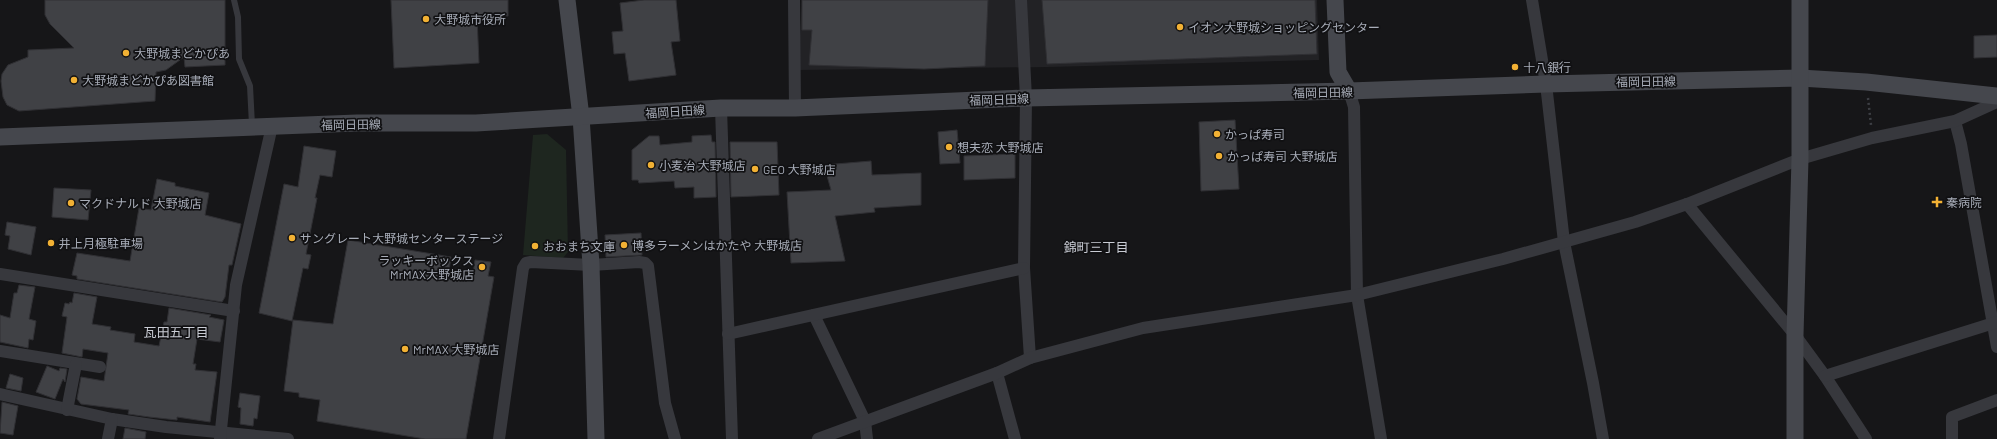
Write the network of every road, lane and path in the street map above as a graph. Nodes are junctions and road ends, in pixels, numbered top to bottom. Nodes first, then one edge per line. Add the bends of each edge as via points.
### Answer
1 (234, 0) edge
2 (567, 0) edge
3 (794, 0) edge
4 (1021, 0) edge
5 (1335, 0) edge
6 (1532, 0) edge
7 (1800, 0) edge
8 (1800, 78) junction
9 (1866, 82) junction
10 (1546, 84) junction
11 (1349, 91) junction
12 (1997, 96) edge
13 (1026, 98) junction
14 (1997, 102) edge
15 (721, 108) junction
16 (795, 108) junction
17 (581, 117) junction
18 (1955, 121) junction
19 (272, 126) junction
20 (252, 127) junction
21 (0, 137) edge
22 (1872, 138) junction
23 (1800, 159) junction
24 (1687, 204) junction
25 (1564, 242) junction
26 (591, 265) junction
27 (1024, 268) junction
28 (0, 274) edge
29 (1357, 295) junction
30 (234, 311) junction
31 (814, 315) junction
32 (1995, 322) edge
33 (728, 334) junction
34 (1795, 335) junction
35 (1997, 347) edge
36 (0, 352) edge
37 (1030, 358) junction
38 (76, 364) junction
39 (100, 367) dead end
40 (997, 373) junction
41 (1825, 376) junction
42 (0, 394) edge
43 (1997, 400) edge
44 (67, 410) junction
45 (112, 419) junction
46 (865, 421) junction
47 (221, 436) edge
48 (108, 439) edge
49 (288, 439) edge
50 (499, 439) edge
51 (596, 439) edge
52 (675, 439) edge
53 (732, 439) edge
54 (818, 439) edge
55 (867, 439) edge
56 (1015, 439) edge
57 (1381, 439) edge
58 (1603, 439) edge
59 (1796, 439) edge
60 (1866, 439) edge
61 (1952, 439) edge

1 - 20 lane via 238,17 239,59 250,86
2 - 17 main road
3 - 16 street
4 - 13 street
5 - 11 main road via 1338,72
6 - 10 street
7 - 8 main road
8 - 9 main road, 福岡日田線
8 - 10 main road, 福岡日田線
8 - 23 main road
9 - 12 main road, 福岡日田線
9 - 22 path
10 - 11 main road, 福岡日田線
10 - 25 street
11 - 13 main road, 福岡日田線
11 - 29 street via 1354,106
13 - 16 main road, 福岡日田線
13 - 27 street
14 - 18 street
15 - 16 main road, 福岡日田線
15 - 17 main road, 福岡日田線
15 - 33 street
17 - 19 main road, 福岡日田線 via 476,123
17 - 26 main road
18 - 22 street
18 - 32 street
19 - 20 main road, 福岡日田線
19 - 30 street via 236,285
20 - 21 main road, 福岡日田線
22 - 23 street
23 - 24 street
23 - 34 main road
24 - 25 street
24 - 34 street
25 - 29 street
25 - 58 street
26 - 50 street via 531,262 526,263 523,268
26 - 51 main road
26 - 52 street via 639,262 648,266 665,402
27 - 31 street
27 - 37 street
28 - 30 street
29 - 37 street via 1143,328
29 - 57 street
30 - 47 street
31 - 33 street
31 - 46 street
32 - 35 street
32 - 41 street
33 - 53 street
34 - 41 street
34 - 59 main road
36 - 38 street
37 - 40 street
38 - 39 street
38 - 44 street
40 - 46 street
40 - 56 street
41 - 60 street
42 - 44 street
43 - 61 street via 1952,417
44 - 45 street
45 - 47 street
45 - 48 street
46 - 54 street
46 - 55 street
47 - 49 street

